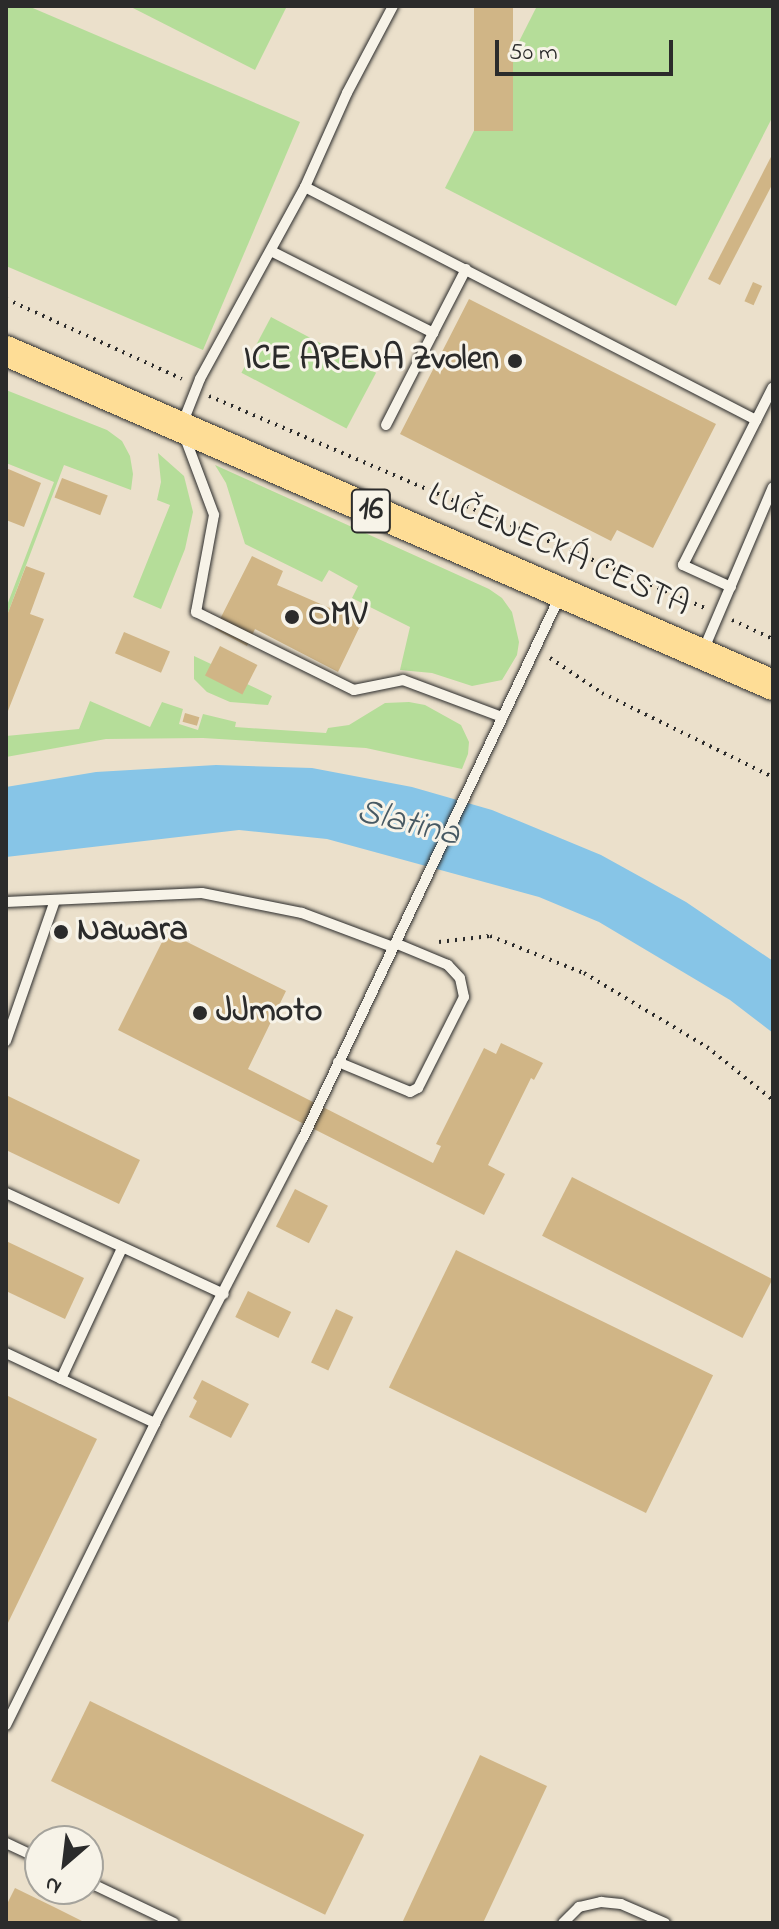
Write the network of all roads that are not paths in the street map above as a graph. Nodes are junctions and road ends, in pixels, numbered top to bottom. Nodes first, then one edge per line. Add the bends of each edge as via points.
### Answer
1 (393, 6) edge
2 (305, 187) junction
3 (271, 251) junction
4 (466, 269) junction
5 (433, 333) junction
6 (6, 351) edge
7 (773, 387) edge
8 (756, 420) junction
9 (386, 425) dead end
10 (181, 427) junction
11 (773, 487) edge
12 (731, 587) junction
13 (560, 594) junction
14 (701, 655) junction
15 (773, 685) edge
16 (502, 717) junction
17 (55, 900) junction
18 (6, 902) edge
19 (394, 945) junction
20 (6, 1041) edge
21 (338, 1062) junction
22 (6, 1193) edge
23 (122, 1248) junction
24 (224, 1294) junction
25 (6, 1353) edge
26 (61, 1379) junction
27 (155, 1423) junction
28 (6, 1725) edge
29 (104, 1890) edge
30 (174, 1923) edge
31 (563, 1923) edge
32 (665, 1923) edge

1 - 2 lane
2 - 3 lane
2 - 4 lane
3 - 5 lane
3 - 10 lane via 195,390
4 - 5 lane
4 - 8 lane
5 - 9 lane
6 - 10 main road, LUČENECKÁ CESTA / 16
7 - 8 lane
8 - 12 lane via 683,565
10 - 13 main road, LUČENECKÁ CESTA / 16
10 - 16 lane via 214,515 196,612 354,690 403,680
11 - 12 lane
12 - 14 lane
13 - 14 main road, LUČENECKÁ CESTA / 16
13 - 16 lane
14 - 15 main road, LUČENECKÁ CESTA / 16
16 - 19 lane
17 - 18 lane
17 - 19 lane via 202,893 302,913
17 - 20 lane
19 - 21 lane
19 - 21 lane via 448,965 460,978 464,997 418,1088 410,1092
21 - 24 lane
22 - 23 lane
23 - 24 lane
23 - 26 lane
24 - 27 lane
25 - 26 lane
26 - 27 lane
27 - 28 lane
29 - 30 lane
31 - 32 lane via 579,1907 601,1902 621,1904

